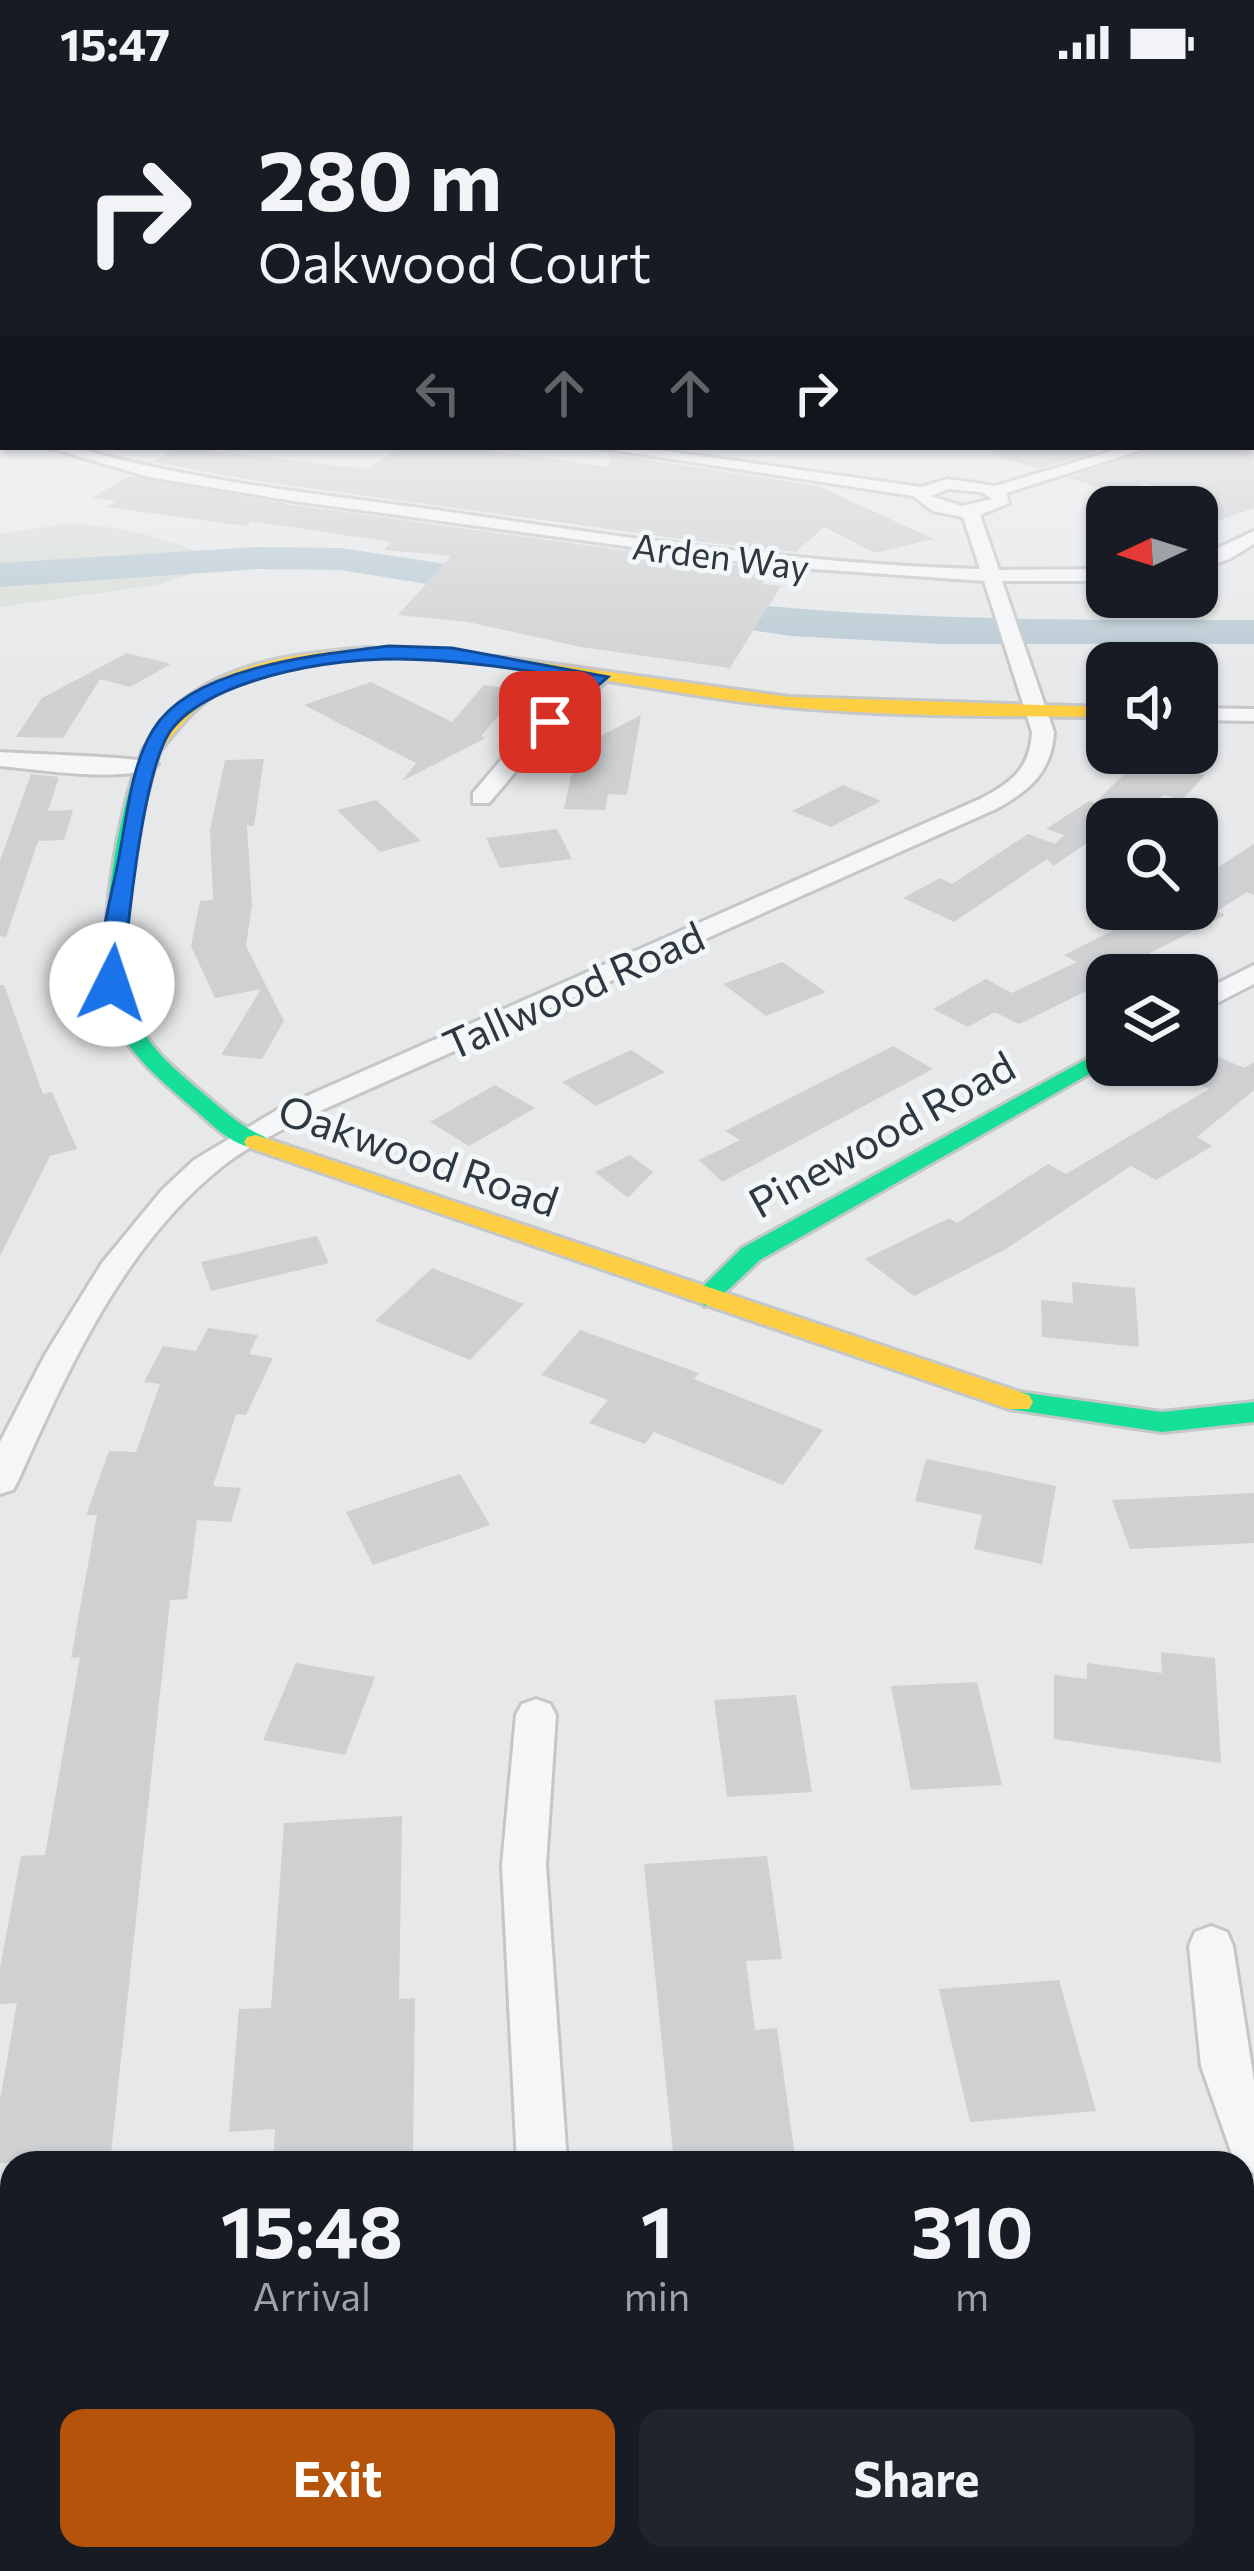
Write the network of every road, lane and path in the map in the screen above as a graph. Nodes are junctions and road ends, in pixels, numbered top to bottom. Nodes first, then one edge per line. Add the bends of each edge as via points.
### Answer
1 (116, 461) edge
2 (702, 461) edge
3 (1096, 461) edge
4 (995, 491) junction
5 (923, 492) junction
6 (970, 511) junction
7 (1254, 536) edge
8 (1218, 557) edge
9 (1086, 575) edge
10 (994, 577) junction
11 (599, 677) junction
12 (1036, 711) junction
13 (1086, 712) edge
14 (1218, 714) edge
15 (1254, 715) edge
16 (0, 759) edge
17 (147, 764) junction
18 (481, 798) dead end
19 (1254, 973) edge
20 (1218, 993) edge
21 (1086, 1067) edge
22 (246, 1138) junction
23 (704, 1298) junction
24 (1254, 1412) edge
25 (0, 1481) edge
26 (536, 1714) dead end
27 (1210, 1946) dead end
28 (1254, 2150) edge
29 (541, 2151) edge

1 - 10 street, Arden Way via 207,482 749,561
2 - 5 street
3 - 4 street
4 - 5 street via 948,484
4 - 6 street via 1000,504
5 - 6 street via 932,505
6 - 10 street, Tallwood Road
7 - 8 street
9 - 10 street, Arden Way
10 - 12 street, Tallwood Road
11 - 12 street, Oakwood Road via 818,704
11 - 17 street, Oakwood Road via 415,650 311,659 200,698 163,728
11 - 18 street
12 - 13 street, Oakwood Road
12 - 22 street, Tallwood Road via 1044,755 1015,790
14 - 15 street
16 - 17 street
17 - 22 street, Oakwood Road via 112,984 134,1036 171,1078
19 - 20 street
21 - 23 street, Pinewood Road via 751,1254
22 - 23 street, Oakwood Road
22 - 25 street, Tallwood Road via 166,1201 42,1386
23 - 24 street, Oakwood Road via 1006,1399 1172,1422
26 - 29 street via 524,1865
27 - 28 street via 1225,2066

